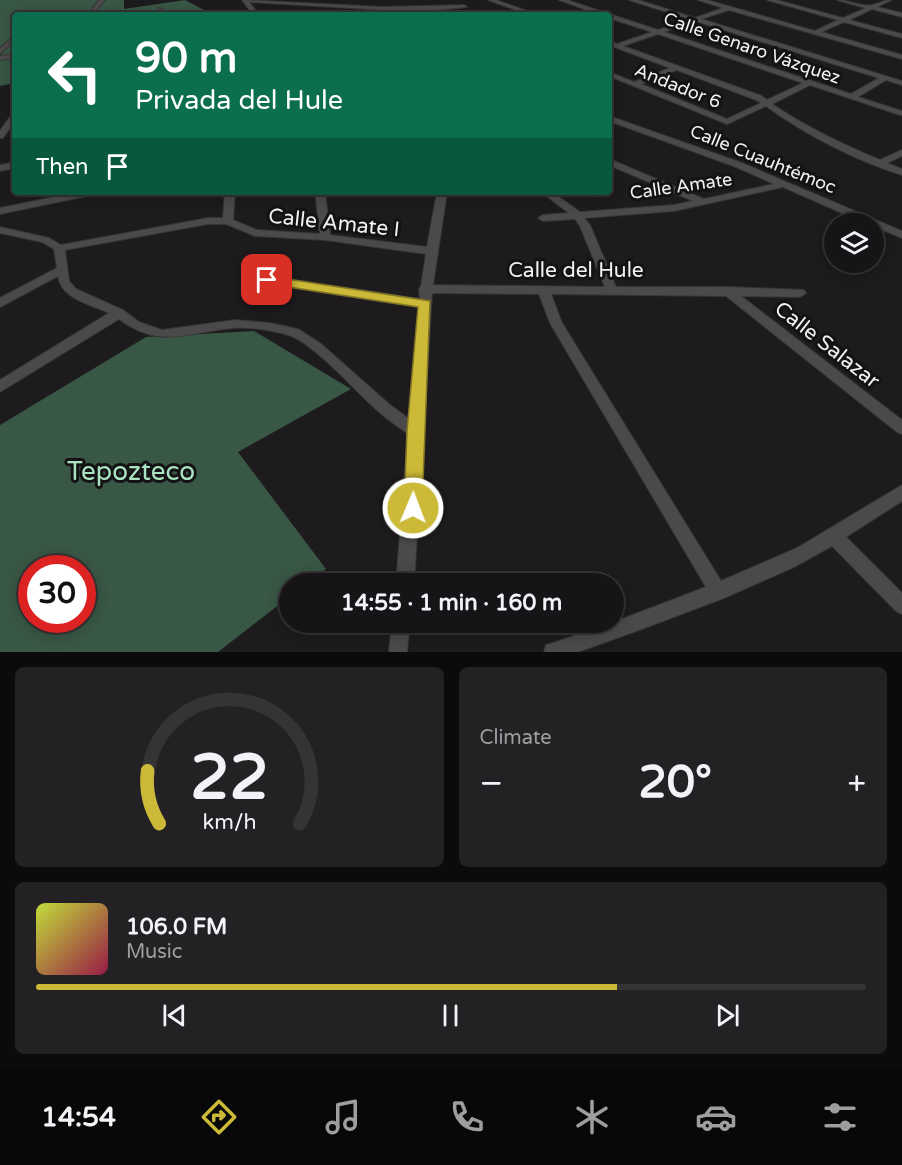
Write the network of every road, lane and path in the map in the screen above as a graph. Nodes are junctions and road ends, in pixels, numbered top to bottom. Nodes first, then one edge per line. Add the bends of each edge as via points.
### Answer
1 (102, 0) edge
2 (246, 0) edge
3 (261, 0) edge
4 (313, 0) edge
5 (366, 0) edge
6 (417, 0) edge
7 (469, 0) edge
8 (492, 0) edge
9 (562, 0) edge
10 (632, 0) edge
11 (701, 0) edge
12 (770, 0) edge
13 (840, 0) edge
14 (888, 0) edge
15 (465, 7) junction
16 (307, 8) junction
17 (360, 8) junction
18 (729, 8) junction
19 (871, 8) junction
20 (92, 12) edge
21 (356, 12) edge
22 (410, 12) edge
23 (463, 12) edge
24 (526, 12) edge
25 (599, 12) edge
26 (902, 15) edge
27 (612, 16) edge
28 (695, 20) junction
29 (842, 20) junction
30 (658, 32) junction
31 (815, 33) junction
32 (902, 36) edge
33 (12, 40) edge
34 (612, 44) edge
35 (618, 46) junction
36 (612, 48) edge
37 (0, 52) edge
38 (902, 57) edge
39 (676, 68) junction
40 (612, 75) edge
41 (885, 78) junction
42 (809, 83) junction
43 (902, 83) edge
44 (635, 84) junction
45 (852, 97) junction
46 (768, 104) junction
47 (900, 113) dead end
48 (612, 119) edge
49 (12, 121) edge
50 (0, 136) edge
51 (902, 153) edge
52 (612, 163) edge
53 (879, 163) junction
54 (902, 172) edge
55 (786, 184) junction
56 (58, 195) edge
57 (230, 195) edge
58 (320, 195) edge
59 (441, 195) edge
60 (550, 195) edge
61 (36, 197) edge
62 (705, 203) junction
63 (0, 211) edge
64 (576, 214) junction
65 (543, 218) dead end
66 (228, 220) junction
67 (0, 230) edge
68 (902, 235) edge
69 (325, 237) junction
70 (59, 248) junction
71 (430, 251) junction
72 (63, 269) junction
73 (267, 280) dead end
74 (425, 289) junction
75 (543, 289) junction
76 (611, 289) junction
77 (727, 291) junction
78 (800, 293) dead end
79 (0, 303) edge
80 (425, 304) junction
81 (119, 313) junction
82 (0, 387) edge
83 (902, 429) edge
84 (415, 431) junction
85 (902, 492) edge
86 (834, 536) junction
87 (406, 573) edge
88 (718, 592) junction
89 (902, 605) edge
90 (400, 633) edge
91 (398, 652) edge
92 (553, 652) edge

1 - 20 street
2 - 3 street
3 - 16 street
4 - 16 street
5 - 17 street
6 - 22 street
7 - 15 street
8 - 24 street
9 - 25 street, Calle Genaro Vázquez
10 - 28 street
11 - 18 street
12 - 29 street
13 - 19 street
14 - 19 street
15 - 22 street
15 - 23 street
16 - 17 street
17 - 21 street
17 - 22 street
18 - 28 street
18 - 31 street
19 - 26 street
19 - 29 street
27 - 30 street, Calle Genaro Vázquez
28 - 30 street
28 - 41 street
29 - 31 street
29 - 32 street
30 - 35 street
30 - 42 street, Calle Genaro Vázquez
31 - 38 street
33 - 37 street
34 - 35 street
35 - 36 street
35 - 39 street
39 - 44 street
39 - 46 street
40 - 44 street, Andador 6
41 - 43 street
41 - 45 street
42 - 45 street, Calle Genaro Vázquez
42 - 46 street, Andador 6
44 - 46 street, Andador 6 via 727,122
45 - 47 street, Calle Genaro Vázquez
46 - 53 street via 828,141
48 - 55 street, Calle Cuauhtémoc
49 - 50 street
51 - 53 street
52 - 62 street
53 - 54 street
55 - 62 street, Calle Amate
55 - 68 street, Calle Cuauhtémoc
56 - 61 street
57 - 66 street
58 - 69 street
59 - 71 street
60 - 64 street
61 - 63 street
62 - 64 street, Calle Amate
64 - 65 street, Calle Amate
64 - 76 street via 585,225
66 - 69 street, Calle Amate I via 255,233
66 - 70 street
67 - 70 street via 45,240
69 - 71 street, Calle Amate I
70 - 72 street
71 - 74 street
72 - 79 street
72 - 81 street via 64,282 72,292
73 - 80 street
74 - 75 street, Calle del Hule
74 - 80 street
75 - 76 street, Calle del Hule
75 - 88 street via 556,323
76 - 77 street, Calle del Hule
77 - 78 street, Calle del Hule
77 - 83 street, Calle Salazar
80 - 84 street
81 - 82 street
81 - 84 street via 135,325 162,334 235,324 294,332 316,346
84 - 87 street
85 - 86 street
86 - 88 street
86 - 89 street
88 - 92 street
90 - 91 street

